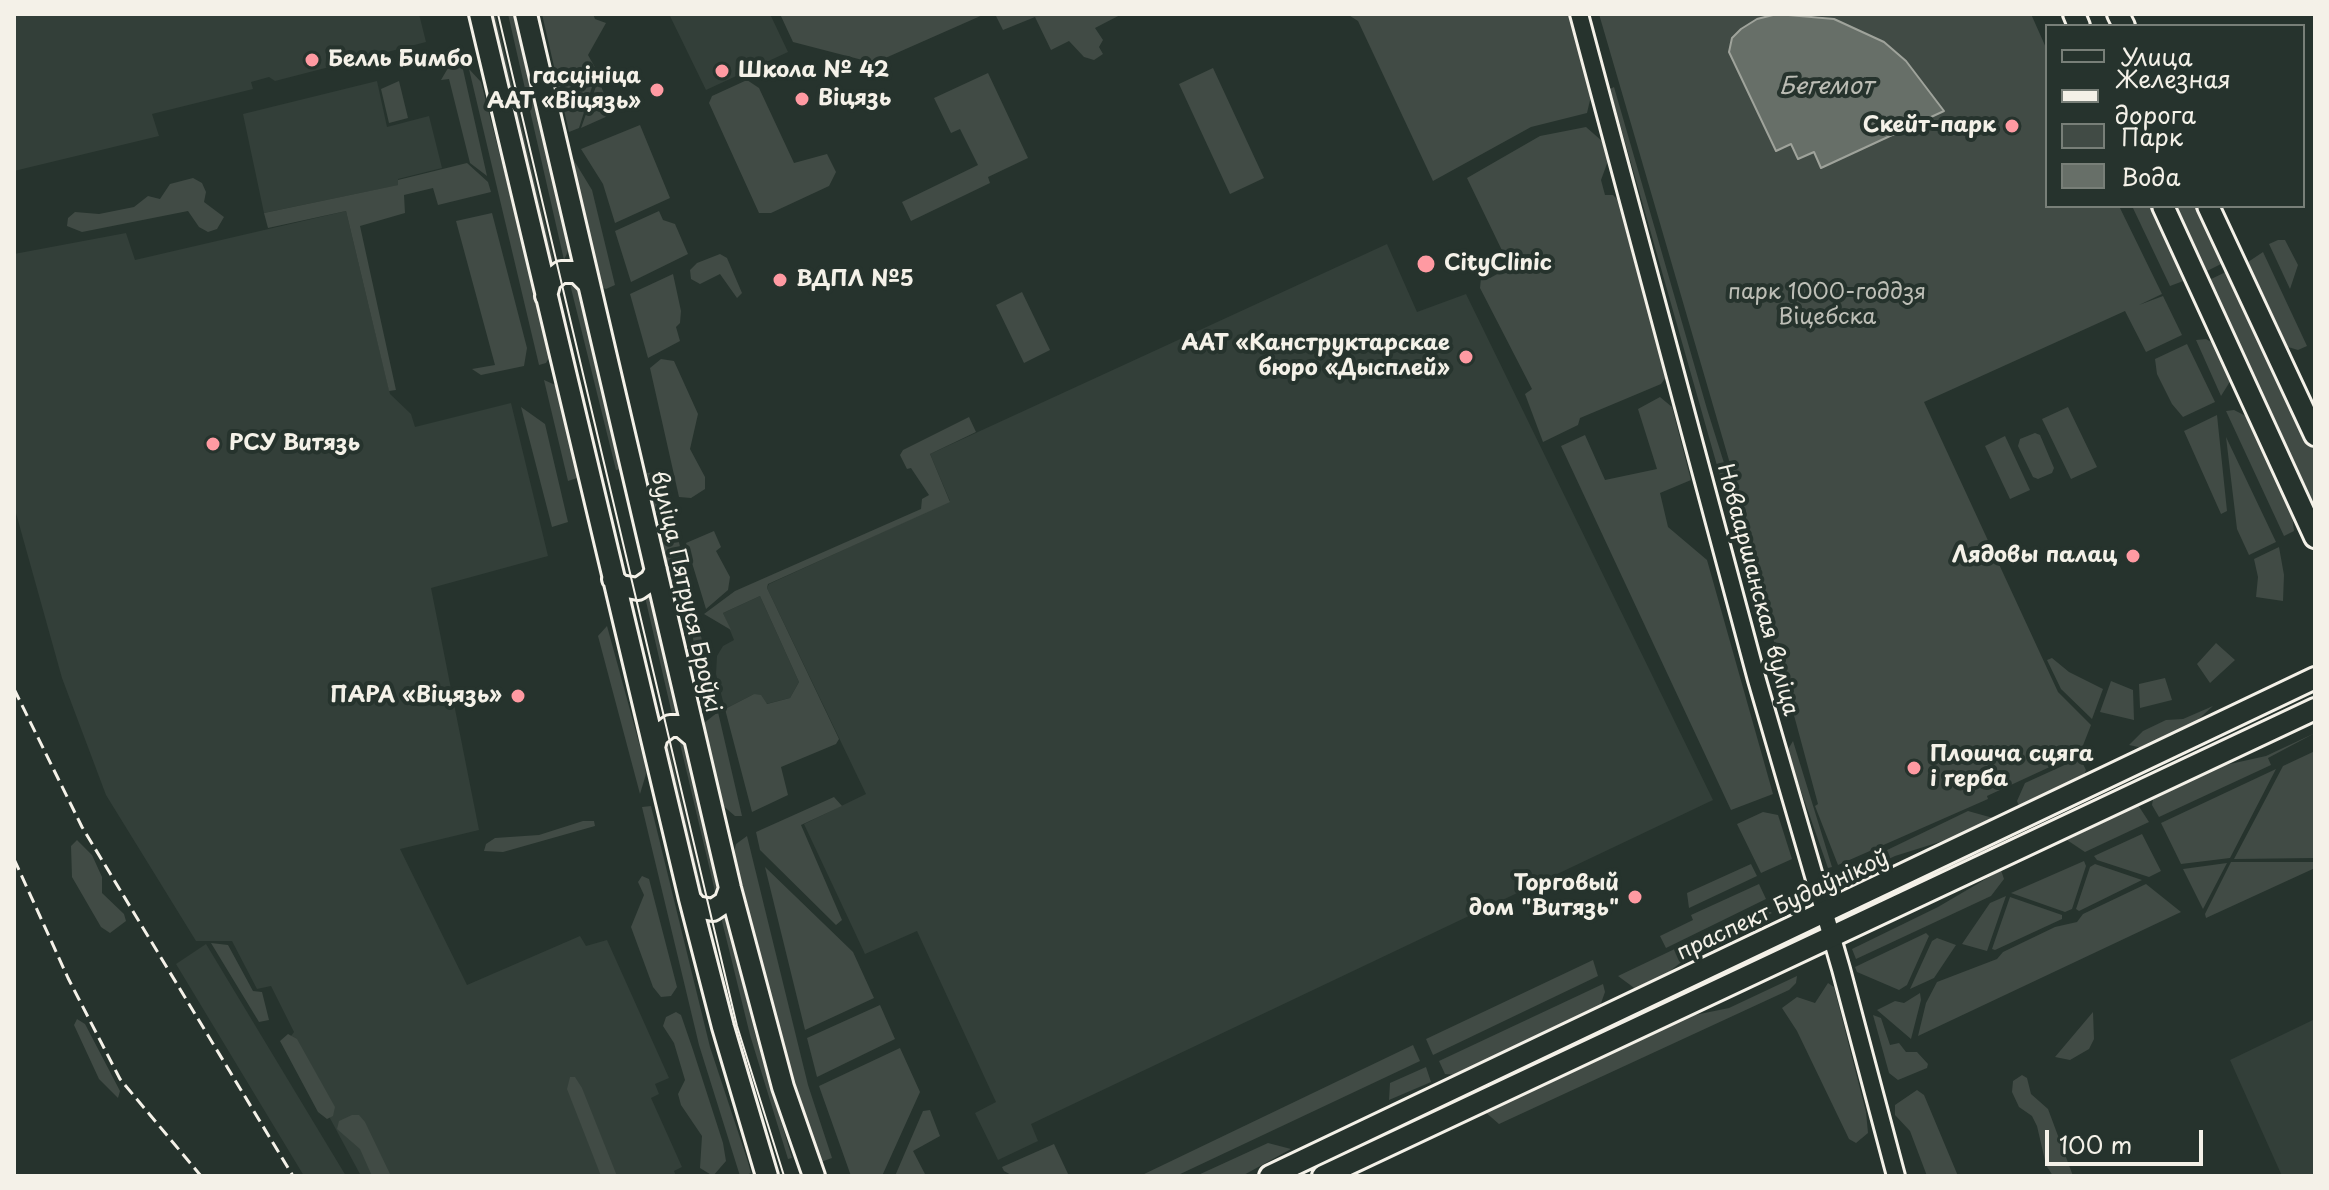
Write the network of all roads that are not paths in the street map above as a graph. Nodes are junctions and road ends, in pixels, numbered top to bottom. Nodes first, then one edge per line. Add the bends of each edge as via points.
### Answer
1 (480, 14) edge
2 (526, 14) edge
3 (1579, 14) edge
4 (2164, 208) edge
5 (2209, 208) edge
6 (580, 246) junction
7 (538, 257) junction
8 (589, 284) junction
9 (546, 296) junction
10 (2315, 435) edge
11 (2315, 537) edge
12 (656, 570) junction
13 (613, 579) junction
14 (2315, 678) edge
15 (2315, 709) edge
16 (694, 737) junction
17 (654, 747) junction
18 (730, 888) junction
19 (690, 899) junction
20 (1823, 913) junction
21 (1832, 939) junction
22 (1623, 1008) junction
23 (1633, 1031) junction
24 (1444, 1094) junction
25 (1453, 1114) junction
26 (1331, 1147) junction
27 (1331, 1172) edge
28 (767, 1176) edge
29 (814, 1176) edge
30 (1270, 1176) edge
31 (1896, 1176) edge

1 - 7 main road
2 - 6 main road, вуліца Пятруся Броўкі
3 - 20 street, Новааршанская вуліца
4 - 11 main road
5 - 10 main road
6 - 7 main road via 575,257 560,266
6 - 8 main road, вуліца Пятруся Броўкі
7 - 9 main road
8 - 9 main road via 577,272 561,272 550,281
8 - 12 main road, вуліца Пятруся Броўкі
9 - 13 main road
12 - 13 main road via 638,589
12 - 16 main road, вуліца Пятруся Броўкі
13 - 17 main road
14 - 20 main road, праспект Будаўнікоў
15 - 21 main road
16 - 17 main road via 681,726 670,726 660,732
16 - 18 main road, вуліца Пятруся Броўкі
17 - 19 main road
18 - 19 main road via 725,902 713,910
18 - 29 main road, вуліца Пятруся Броўкі via 783,1087
19 - 28 main road
20 - 21 street, Новааршанская вуліца
20 - 22 main road, праспект Будаўнікоў
21 - 23 main road
21 - 31 street, Новааршанская вуліца
22 - 23 street
22 - 24 main road, праспект Будаўнікоў
23 - 25 main road
24 - 25 street
24 - 26 main road, праспект Будаўнікоў
25 - 27 main road
26 - 27 street
26 - 30 main road, праспект Будаўнікоў

